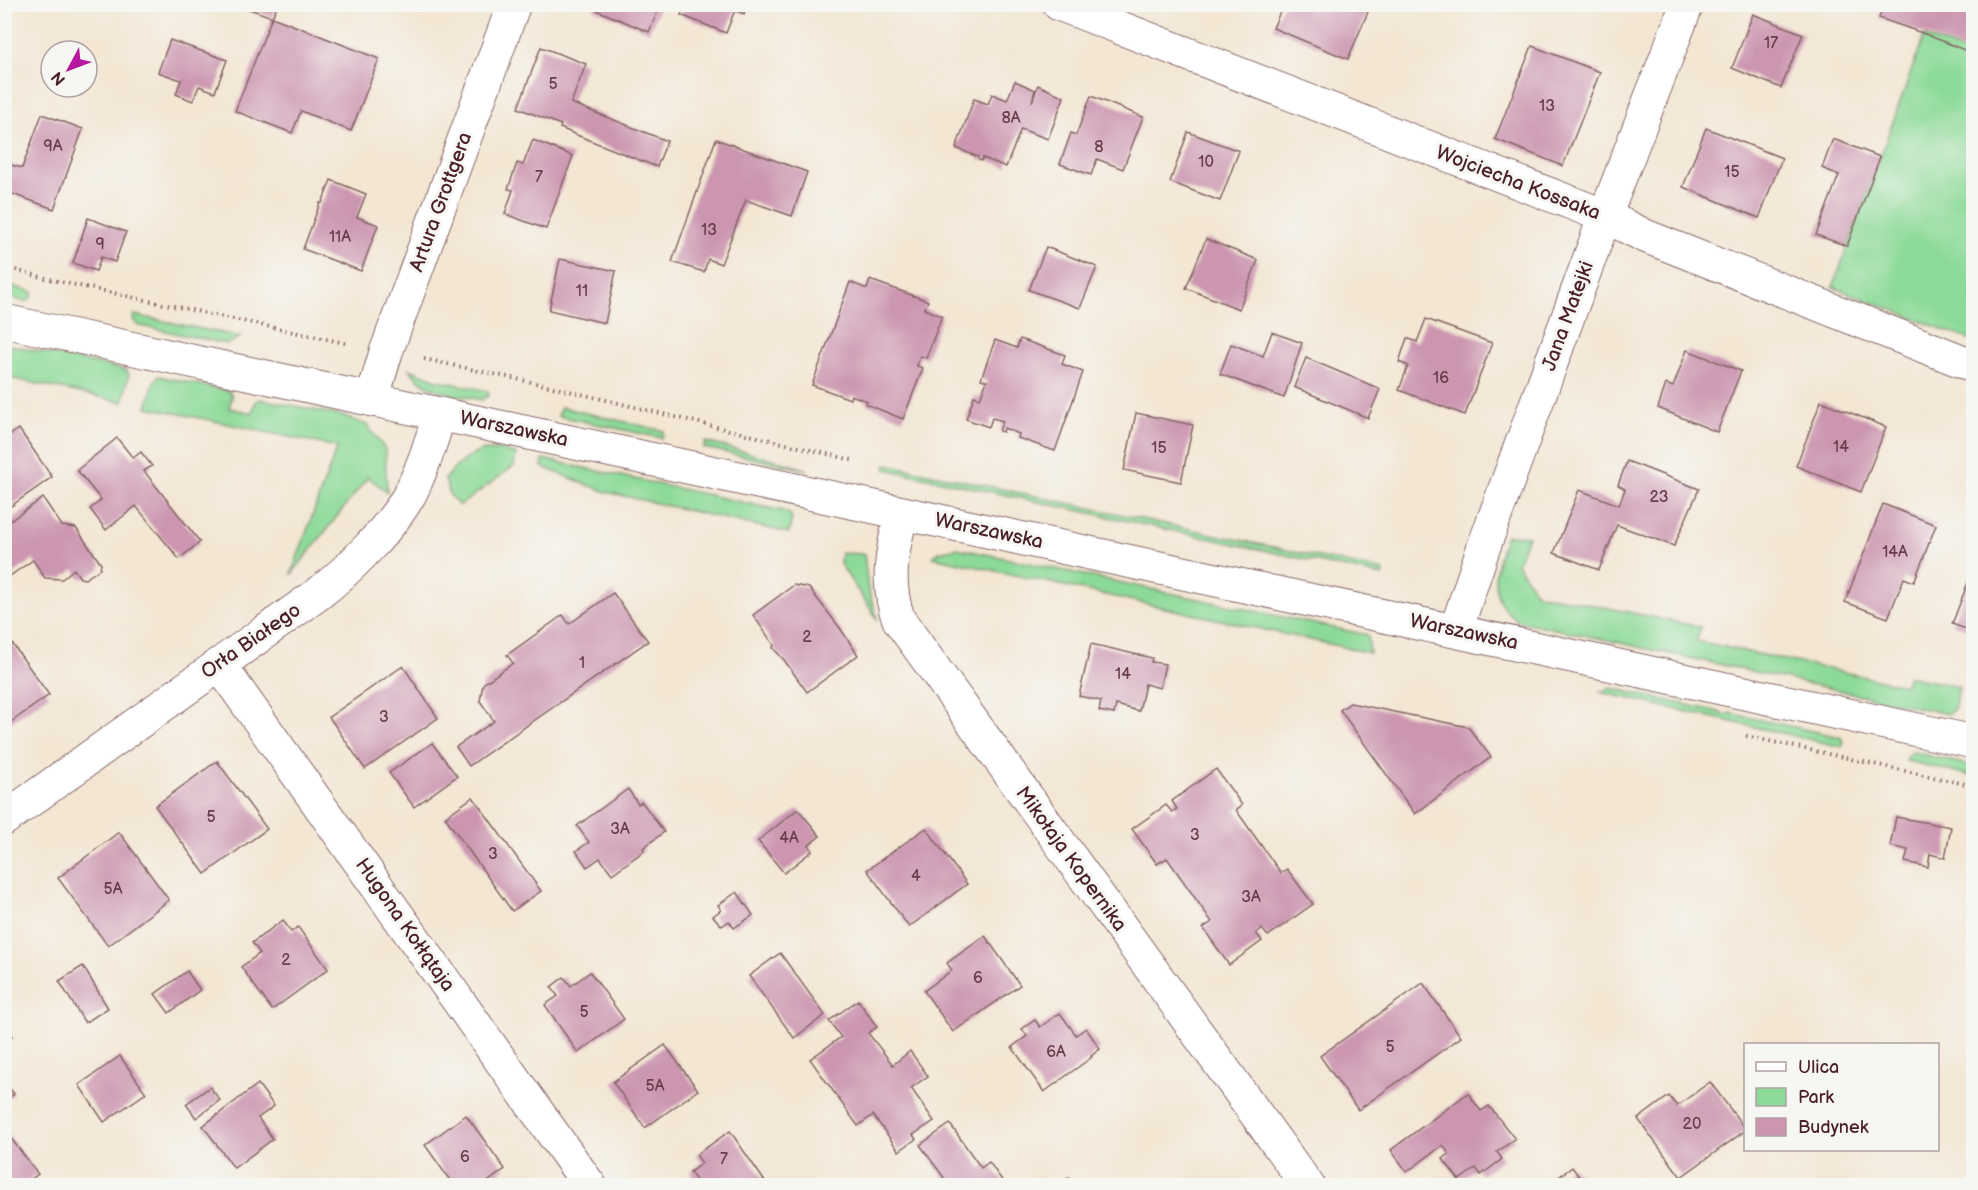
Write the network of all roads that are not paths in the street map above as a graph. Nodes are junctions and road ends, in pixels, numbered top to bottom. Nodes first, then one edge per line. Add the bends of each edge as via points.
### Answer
1 (514, 4) edge
2 (1059, 4) edge
3 (1688, 4) edge
4 (1605, 216) junction
5 (4, 321) edge
6 (1974, 366) edge
7 (372, 400) junction
8 (439, 414) junction
9 (902, 513) junction
10 (1456, 630) junction
11 (219, 664) junction
12 (1974, 742) edge
13 (4, 819) edge
14 (590, 1185) edge
15 (1308, 1185) edge

1 - 7 street, Artura Grottgera via 386,352
2 - 4 street, Wojciecha Kossaka
3 - 4 street, Jana Matejki
4 - 6 street, Wojciecha Kossaka via 1646,236
4 - 10 street, Jana Matejki
5 - 7 street, Warszawska
7 - 8 street, Warszawska
8 - 9 street, Warszawska
8 - 11 street, Orła Białego via 410,494 367,549 324,590
9 - 10 street, Warszawska
9 - 15 street, Mikołaja Kopernika via 890,579 899,620
10 - 12 street, Warszawska
11 - 13 street, Orła Białego
11 - 14 street, Hugona Kołłątaja

